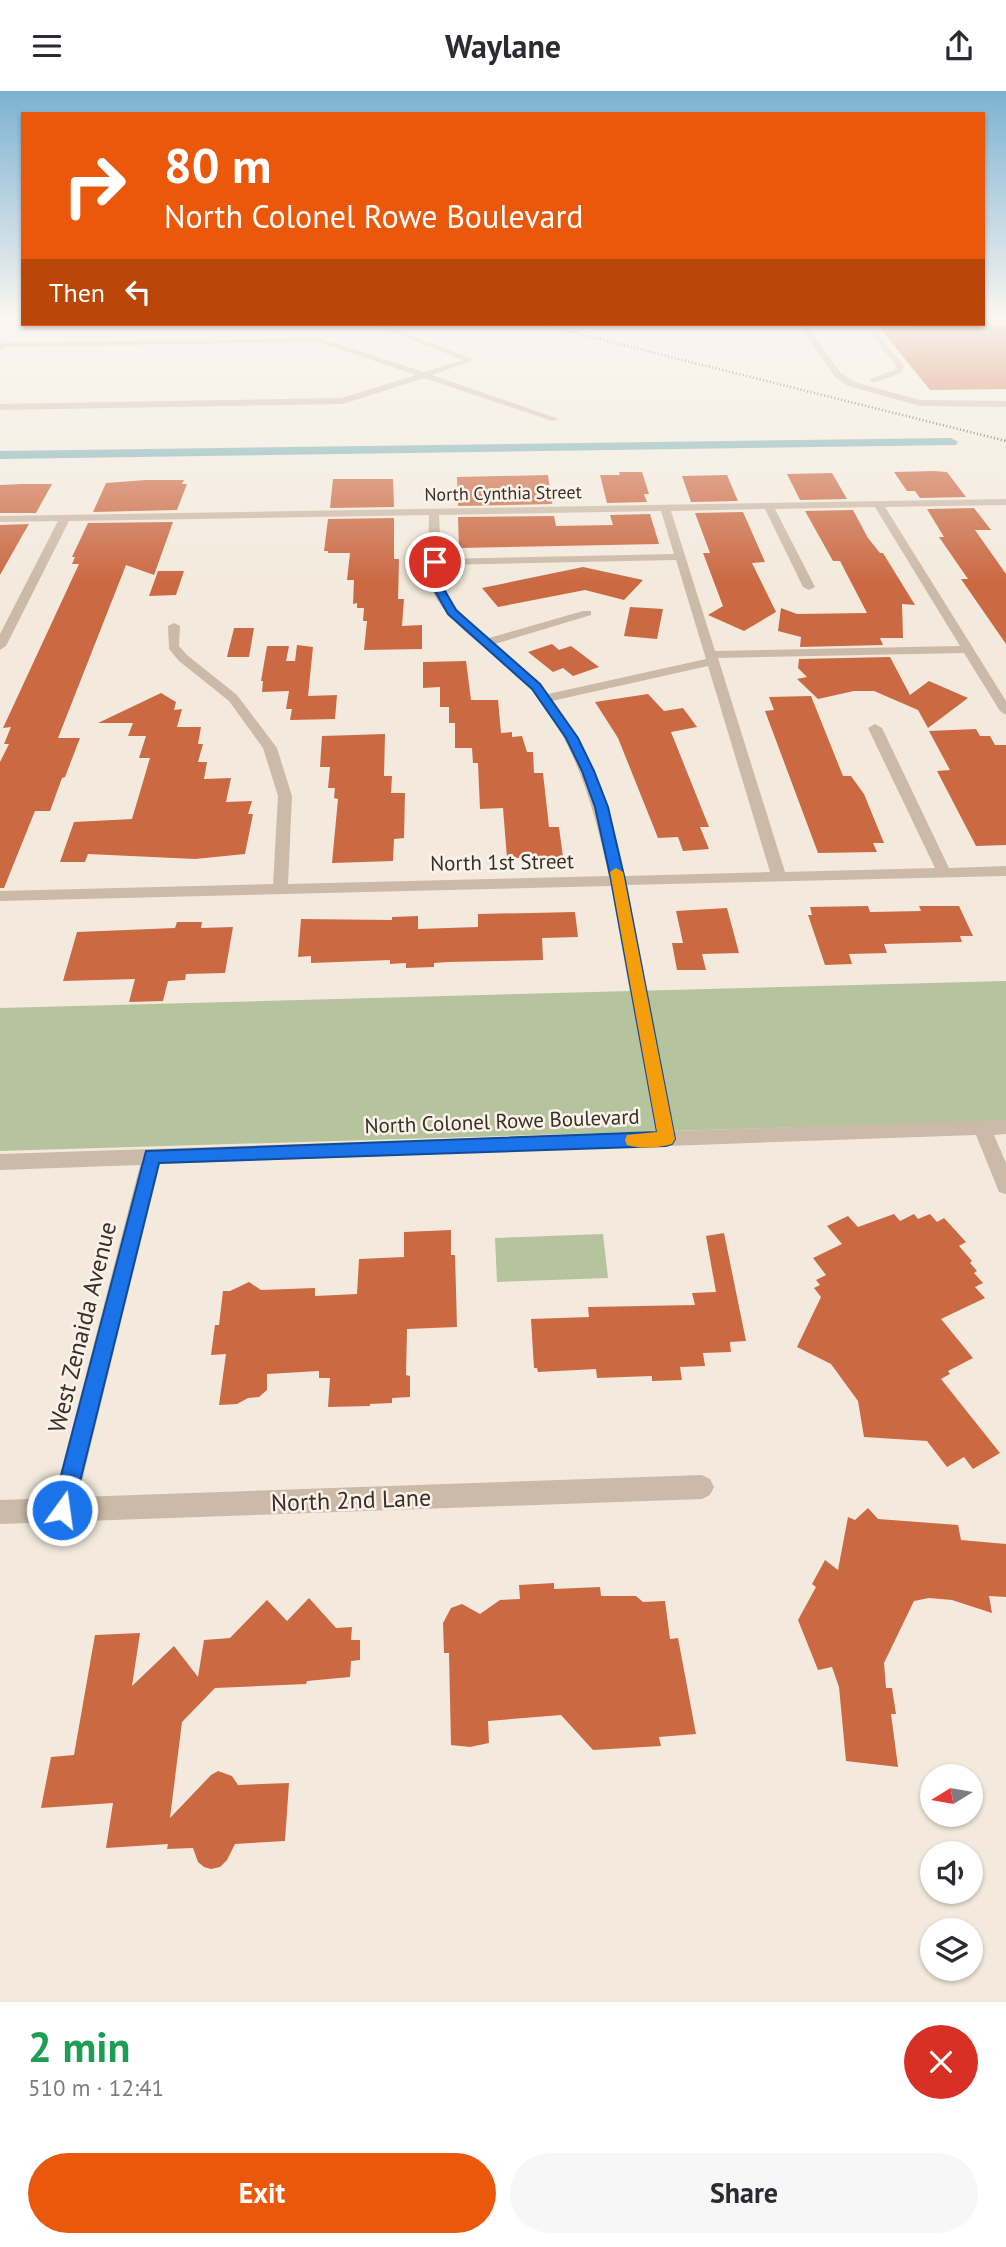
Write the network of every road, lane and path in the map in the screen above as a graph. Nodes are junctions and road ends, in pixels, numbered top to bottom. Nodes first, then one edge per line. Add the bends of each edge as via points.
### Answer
1 (161, 404) edge
2 (511, 404) edge
3 (0, 407) edge
4 (555, 419) dead end
5 (1006, 502) edge
6 (878, 504) junction
7 (769, 506) junction
8 (665, 508) junction
9 (434, 511) junction
10 (65, 518) junction
11 (0, 519) edge
12 (681, 557) junction
13 (435, 562) junction
14 (809, 587) dead end
15 (587, 613) dead end
16 (174, 626) dead end
17 (486, 643) junction
18 (0, 646) edge
19 (968, 649) junction
20 (712, 658) junction
21 (544, 699) junction
22 (1006, 711) edge
23 (875, 729) dead end
24 (1006, 871) edge
25 (944, 872) junction
26 (779, 876) junction
27 (618, 880) junction
28 (280, 889) junction
29 (0, 896) edge
30 (1006, 1127) edge
31 (982, 1128) junction
32 (666, 1139) junction
33 (152, 1156) junction
34 (0, 1162) edge
35 (1006, 1186) edge
36 (702, 1487) dead end
37 (62, 1510) junction
38 (0, 1512) edge

1 - 3 street
2 - 4 street
5 - 6 street, North Cynthia Street
6 - 7 street, North Cynthia Street
6 - 19 street
7 - 8 street, North Cynthia Street
7 - 14 street
8 - 9 street, North Cynthia Street
8 - 12 street
9 - 10 street, North Cynthia Street
9 - 13 street
10 - 11 street, North Cynthia Street
10 - 18 street
12 - 13 street
12 - 20 street
13 - 17 street via 436,584 452,612
15 - 17 street
16 - 28 street via 173,646 233,698 270,748 285,796
17 - 21 street
19 - 20 street
19 - 22 street
20 - 21 street
20 - 26 street
21 - 27 street via 572,738 588,771
23 - 25 street
24 - 25 street, North 1st Street
25 - 26 street, North 1st Street
26 - 27 street, North 1st Street
27 - 28 street, North 1st Street
27 - 32 street
28 - 29 street, North 1st Street
30 - 31 street, North Colonel Rowe Boulevard
31 - 32 street, North Colonel Rowe Boulevard
31 - 35 street
32 - 33 street, North Colonel Rowe Boulevard
33 - 34 street, North Colonel Rowe Boulevard
33 - 37 street, West Zenaida Avenue
36 - 37 street, North 2nd Lane
37 - 38 street, North 2nd Lane

